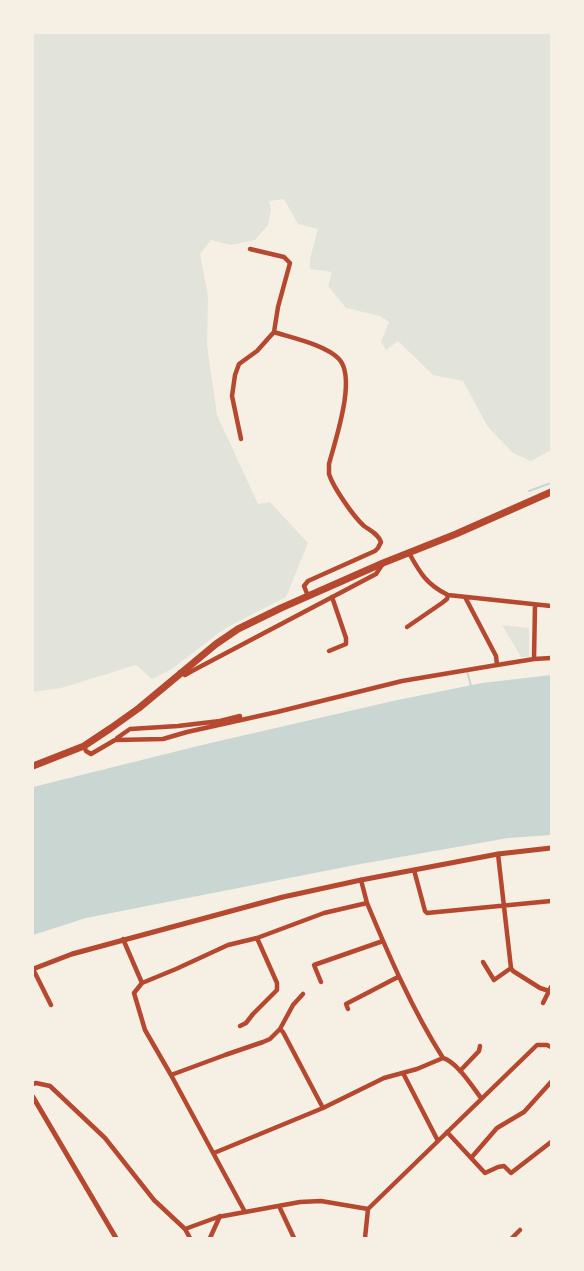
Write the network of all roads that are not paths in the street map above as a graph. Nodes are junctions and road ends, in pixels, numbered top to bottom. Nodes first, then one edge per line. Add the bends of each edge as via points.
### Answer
1 (250, 249) dead end
2 (274, 332) junction
3 (241, 439) dead end
4 (551, 492) edge
5 (409, 553) junction
6 (384, 563) junction
7 (448, 595) junction
8 (308, 596) junction
9 (332, 597) junction
10 (465, 597) junction
11 (535, 605) junction
12 (551, 606) edge
13 (407, 627) dead end
14 (329, 651) dead end
15 (551, 658) edge
16 (534, 659) junction
17 (497, 665) junction
18 (180, 672) junction
19 (240, 716) dead end
20 (115, 740) junction
21 (84, 746) junction
22 (33, 766) edge
23 (551, 848) edge
24 (498, 854) junction
25 (414, 870) junction
26 (361, 880) junction
27 (551, 901) edge
28 (367, 903) junction
29 (503, 905) junction
30 (257, 938) junction
31 (123, 939) junction
32 (383, 940) junction
33 (483, 962) dead end
34 (511, 968) junction
35 (33, 969) edge
36 (398, 977) junction
37 (321, 982) dead end
38 (142, 983) junction
39 (550, 989) edge
40 (303, 994) dead end
41 (543, 1003) dead end
42 (51, 1005) dead end
43 (348, 1009) dead end
44 (240, 1026) dead end
45 (280, 1029) junction
46 (480, 1046) dead end
47 (551, 1047) edge
48 (442, 1058) junction
49 (460, 1071) junction
50 (403, 1073) junction
51 (171, 1075) junction
52 (551, 1082) edge
53 (33, 1084) edge
54 (33, 1097) edge
55 (481, 1098) junction
56 (323, 1108) junction
57 (447, 1132) junction
58 (438, 1141) junction
59 (551, 1142) edge
60 (214, 1153) junction
61 (471, 1158) junction
62 (279, 1206) junction
63 (368, 1209) junction
64 (245, 1212) junction
65 (220, 1216) junction
66 (185, 1229) junction
67 (520, 1230) dead end
68 (116, 1238) edge
69 (190, 1238) edge
70 (210, 1238) edge
71 (294, 1238) edge
72 (365, 1238) edge
73 (512, 1238) edge

1 - 2 street via 284,256 290,263
2 - 3 street via 239,364 235,375 232,396
2 - 8 street via 332,353 345,369 344,406 329,474 354,515 381,542 375,551 308,581 304,586
4 - 5 main road
5 - 6 main road
5 - 7 street via 429,584
6 - 8 main road
6 - 9 street via 376,574
7 - 10 street
7 - 13 street
8 - 18 main road via 238,629
9 - 14 street via 346,644
9 - 18 street via 185,675
10 - 11 street
10 - 17 street
11 - 12 street
11 - 16 street
15 - 16 street
16 - 17 street
17 - 20 street via 402,681 163,739
18 - 21 main road via 139,708
19 - 20 street via 130,729
20 - 21 street via 91,754
21 - 22 main road
23 - 24 street
24 - 25 street
24 - 29 street
25 - 26 street
25 - 29 street via 427,913
26 - 28 street
26 - 31 street
27 - 29 street
28 - 30 street via 324,913
28 - 32 street
29 - 34 street
30 - 38 street via 228,945
30 - 44 street via 277,990
31 - 35 street
31 - 38 street
32 - 36 street
32 - 37 street via 314,965
33 - 34 street via 494,980
34 - 39 street via 540,988
35 - 42 street
36 - 43 street via 346,1004
36 - 48 street
38 - 51 street via 134,993 145,1030
39 - 41 street
40 - 45 street
45 - 51 street via 263,1042
45 - 56 street
46 - 49 street
47 - 55 street via 537,1045
48 - 49 street
48 - 50 street
49 - 55 street
50 - 56 street via 384,1078
50 - 58 street
51 - 60 street
52 - 61 street via 524,1112 497,1128
53 - 66 street via 50,1086 105,1138 154,1200
54 - 68 street
55 - 57 street
56 - 60 street
57 - 58 street
57 - 61 street
58 - 63 street
59 - 61 street via 511,1173 504,1166 484,1173
60 - 64 street
62 - 63 street via 321,1201
62 - 64 street
62 - 71 street
63 - 72 street
64 - 65 street
65 - 66 street
65 - 70 street
66 - 69 street
67 - 73 street

